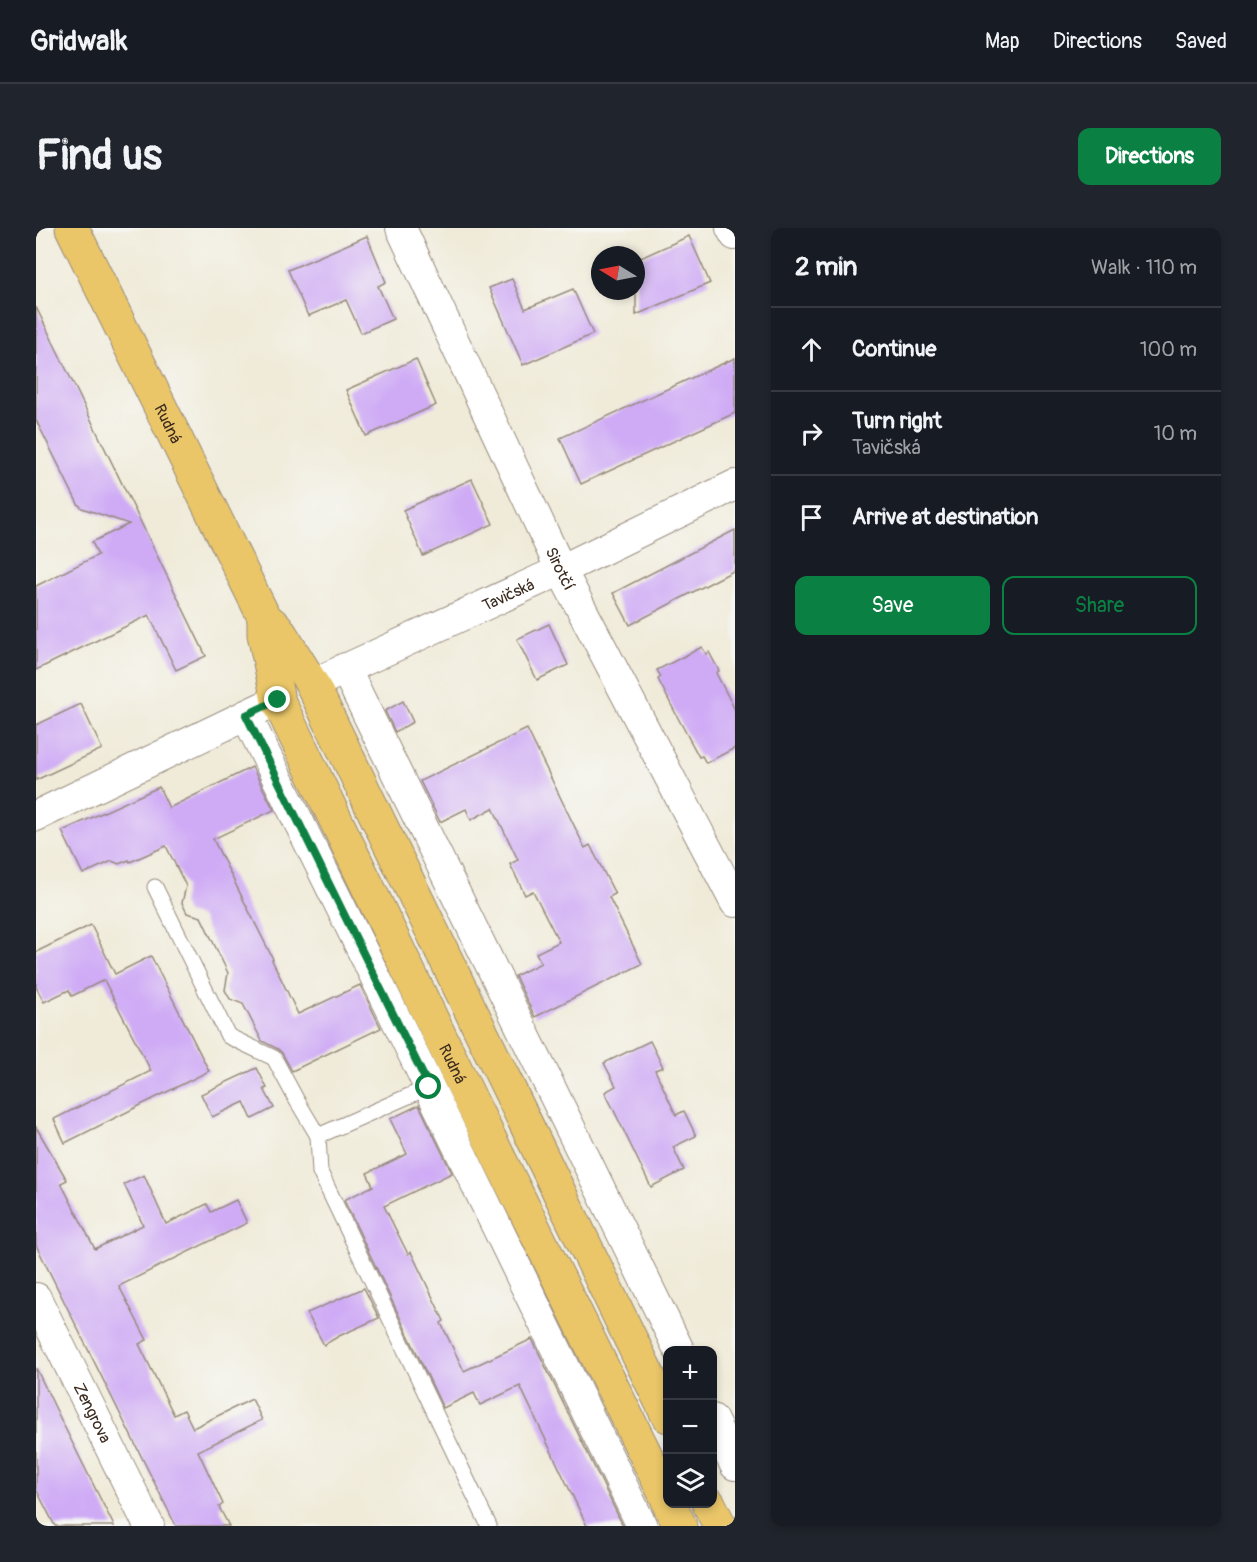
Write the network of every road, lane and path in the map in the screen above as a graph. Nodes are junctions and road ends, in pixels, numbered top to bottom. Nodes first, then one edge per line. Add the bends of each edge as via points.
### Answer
1 (72, 228) edge
2 (401, 228) edge
3 (731, 228) edge
4 (735, 235) edge
5 (735, 485) edge
6 (561, 570) junction
7 (264, 617) junction
8 (345, 668) junction
9 (312, 684) junction
10 (278, 700) junction
11 (246, 715) junction
12 (36, 816) edge
13 (155, 887) dead end
14 (735, 902) edge
15 (429, 1087) junction
16 (318, 1136) junction
17 (36, 1298) edge
18 (677, 1346) edge
19 (663, 1406) edge
20 (717, 1429) edge
21 (735, 1465) edge
22 (663, 1492) edge
23 (671, 1508) edge
24 (711, 1508) edge
25 (149, 1526) edge
26 (489, 1526) edge
27 (642, 1526) edge
28 (680, 1526) edge
29 (720, 1526) edge

1 - 7 main road, Rudná
2 - 6 street, Sirotčí
3 - 4 street
5 - 6 street, Tavičská
6 - 8 street, Tavičská
6 - 14 street, Sirotčí
7 - 9 main road, Rudná via 277,628
7 - 10 main road, Rudná
8 - 9 street, Tavičská
8 - 18 street
9 - 19 main road, Rudná
10 - 11 street
10 - 22 main road, Rudná
11 - 12 street
11 - 15 street
13 - 16 lane via 228,1036 274,1058
15 - 16 lane
15 - 27 street
16 - 26 lane via 320,1172
17 - 25 street, Zengrova
20 - 21 street
23 - 28 main road, Rudná
24 - 29 main road

